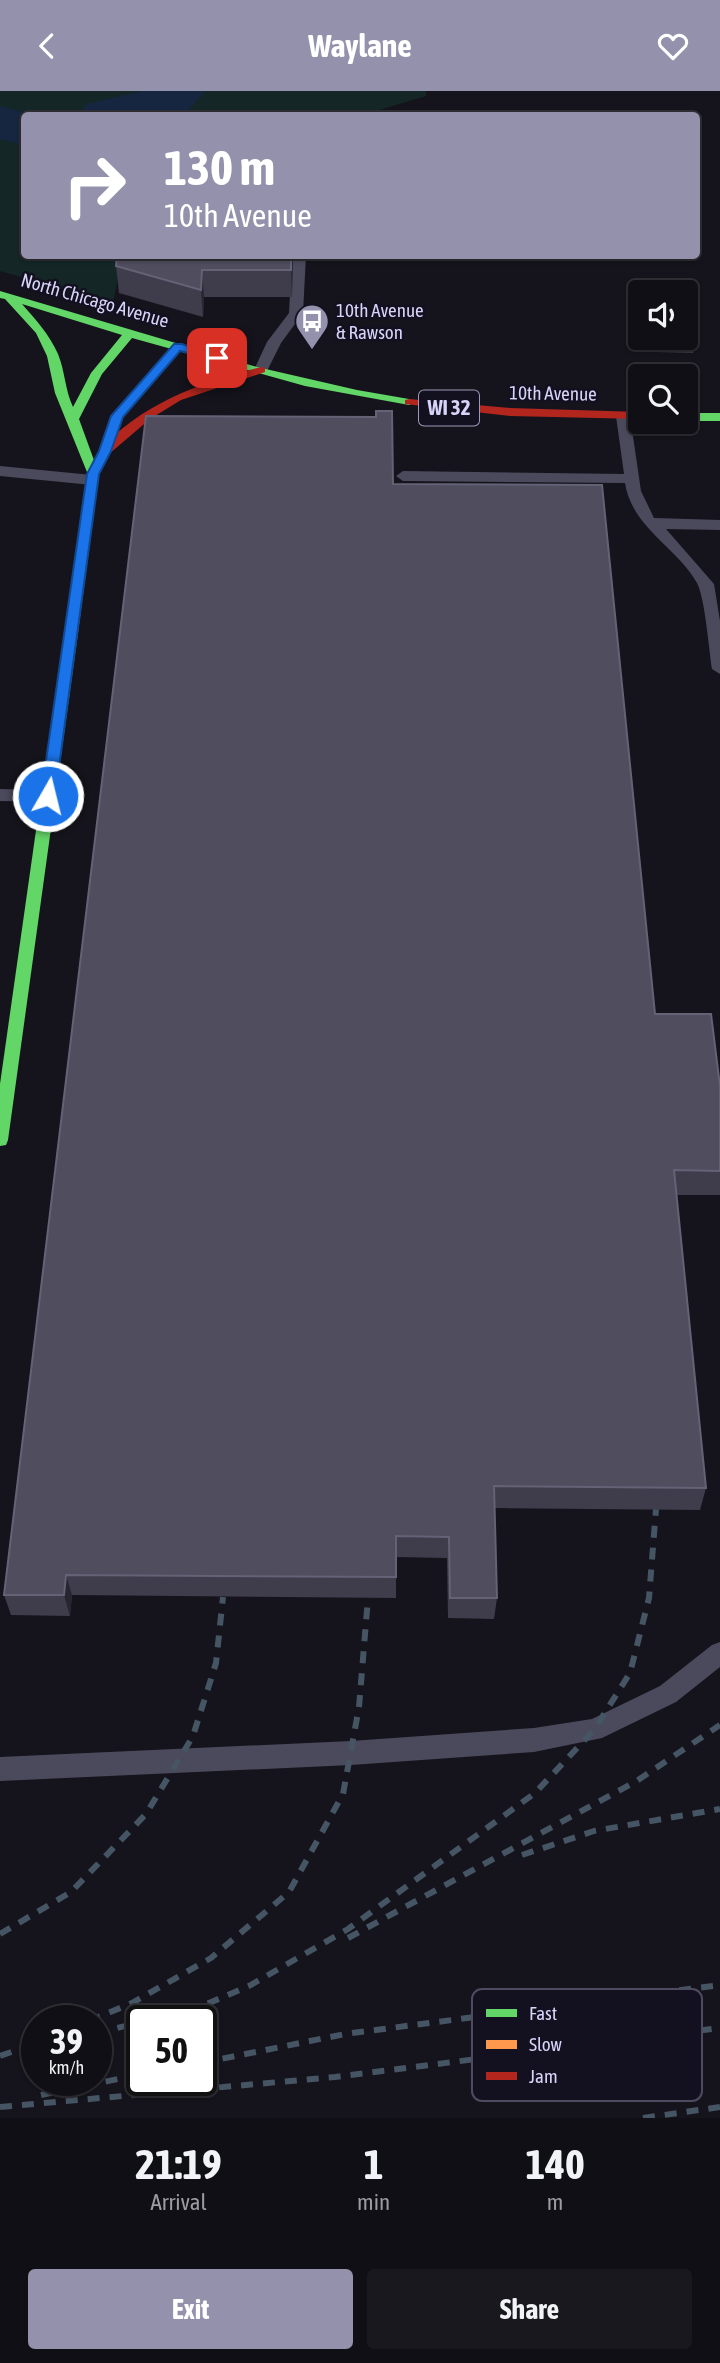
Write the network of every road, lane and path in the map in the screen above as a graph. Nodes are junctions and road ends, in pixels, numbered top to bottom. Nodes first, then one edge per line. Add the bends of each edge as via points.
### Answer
1 (299, 259) edge
2 (4, 295) edge
3 (130, 333) junction
4 (178, 346) junction
5 (261, 370) junction
6 (623, 416) junction
7 (628, 416) edge
8 (698, 417) edge
9 (720, 417) edge
10 (73, 419) junction
11 (105, 451) junction
12 (0, 471) edge
13 (403, 476) dead end
14 (92, 477) junction
15 (632, 479) junction
16 (653, 524) junction
17 (720, 525) edge
18 (720, 669) edge
19 (0, 796) edge
20 (48, 796) junction
21 (0, 1140) edge
22 (720, 1653) edge
23 (0, 1769) edge

1 - 5 lane via 296,313 274,342
2 - 3 main road, North Chicago Avenue / WI 32
2 - 10 main road via 41,332
3 - 4 main road, North Chicago Avenue / WI 32
3 - 10 main road via 91,378
4 - 5 main road, 10th Avenue / WI 32
4 - 11 main road via 117,416
5 - 6 main road, 10th Avenue / WI 32 via 440,407
5 - 11 main road via 171,402
6 - 7 main road, 10th Avenue / WI 32
6 - 15 lane
8 - 9 main road
10 - 14 main road
11 - 14 main road
12 - 14 lane
13 - 15 lane
14 - 20 main road
15 - 16 lane
16 - 17 lane
16 - 18 lane via 706,584
19 - 20 lane
20 - 21 main road
22 - 23 lane via 668,1694 594,1730 534,1740

